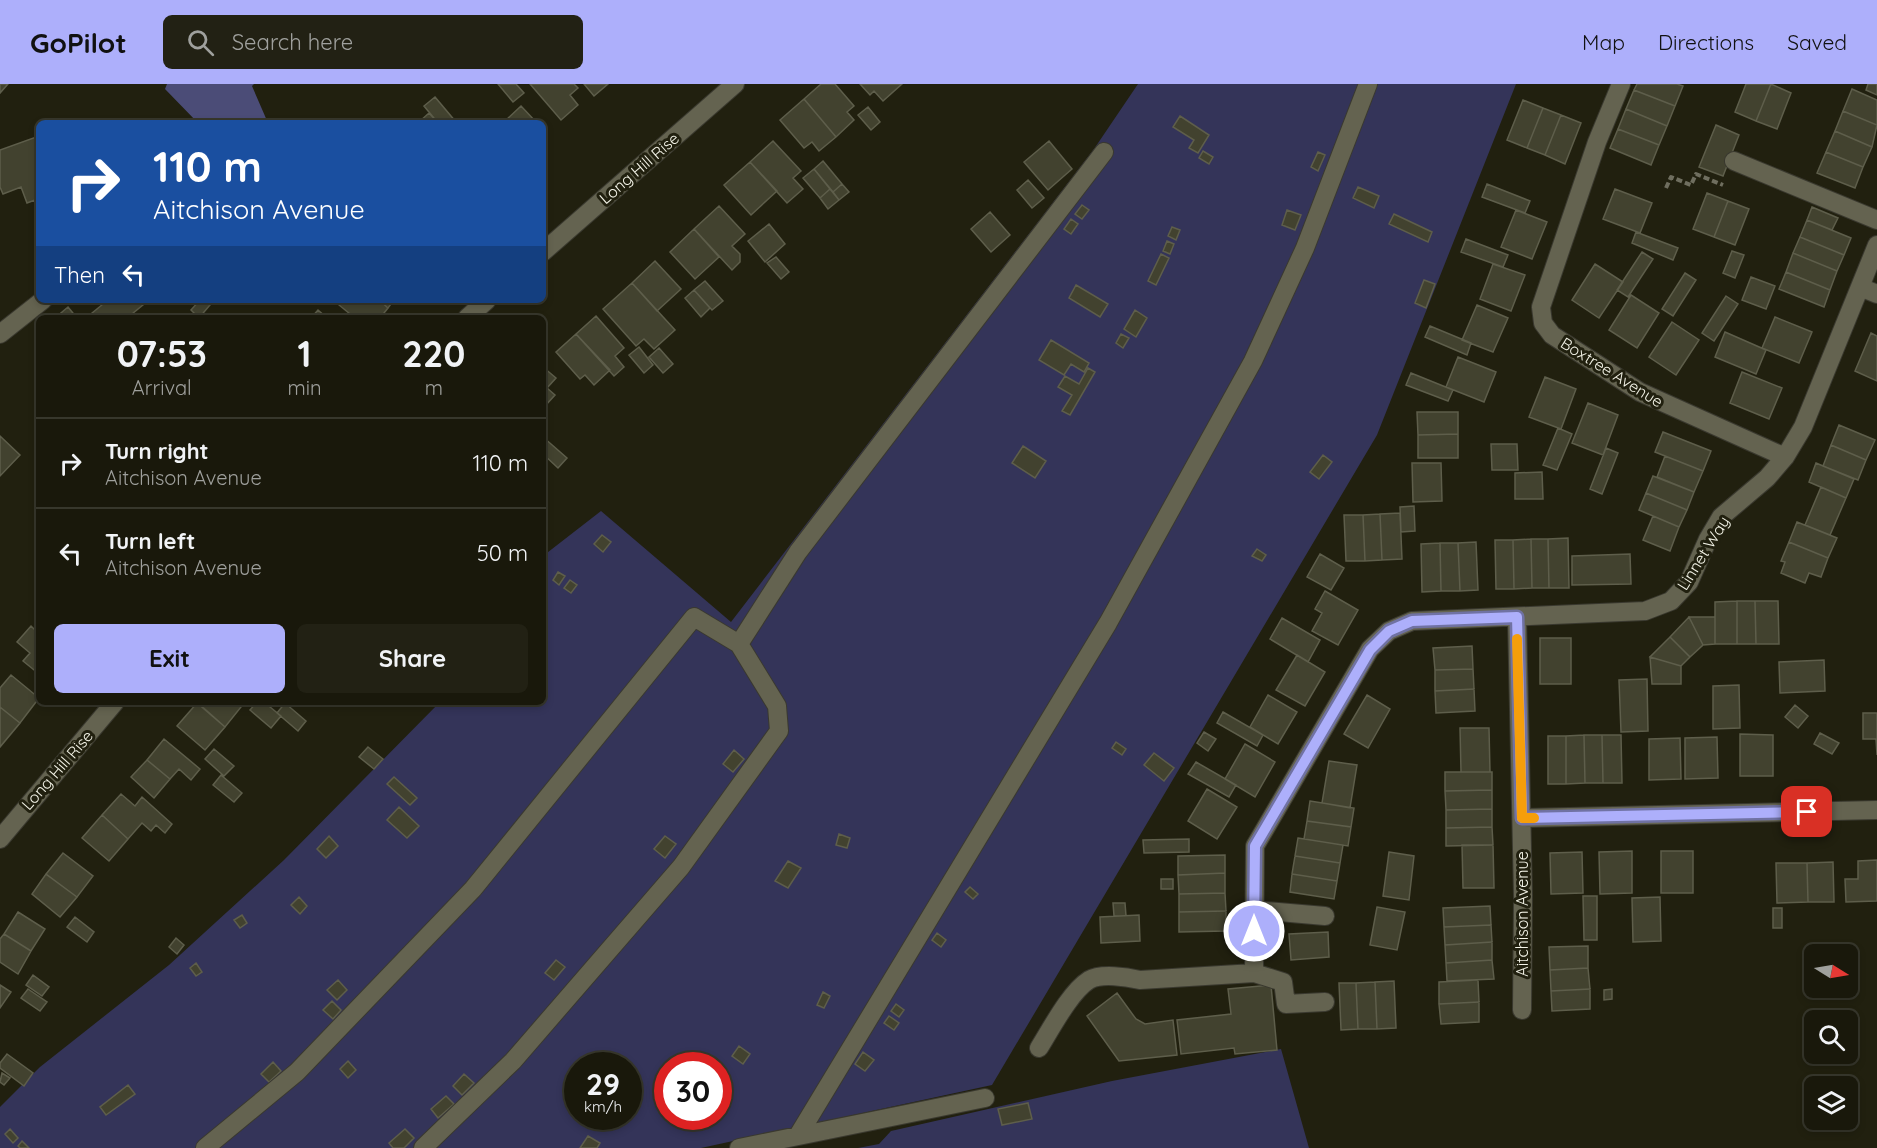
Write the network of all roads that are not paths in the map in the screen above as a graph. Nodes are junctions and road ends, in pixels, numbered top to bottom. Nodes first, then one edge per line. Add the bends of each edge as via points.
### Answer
1 (735, 84) edge
2 (1368, 84) edge
3 (1621, 84) edge
4 (1104, 152) dead end
5 (1734, 161) road end
6 (1877, 220) edge
7 (1877, 245) edge
8 (546, 249) edge
9 (1868, 290) edge
10 (39, 303) edge
11 (484, 303) edge
12 (470, 315) edge
13 (0, 334) edge
14 (1785, 457) junction
15 (1517, 617) junction
16 (739, 644) junction
17 (113, 705) edge
18 (1877, 810) edge
19 (1522, 818) junction
20 (0, 839) edge
21 (1255, 910) junction
22 (1325, 916) dead end
23 (1254, 973) junction
24 (1325, 1002) dead end
25 (1522, 1011) dead end
26 (1039, 1048) dead end
27 (984, 1098) dead end
28 (800, 1134) junction
29 (205, 1148) edge
30 (423, 1148) edge
31 (739, 1148) edge

1 - 8 street, Long Hill Rise
2 - 28 street via 1305,248 1253,361 1108,623
3 - 14 street, Boxtree Avenue via 1597,142 1541,307 1543,323 1552,335 1640,392
4 - 16 street via 798,552
5 - 6 street
7 - 9 street, Linnet Way
9 - 14 street, Linnet Way
10 - 13 street
11 - 12 street
14 - 15 street, Linnet Way via 1721,518 1689,582 1671,601 1645,611
15 - 19 street, Aitchison Avenue
15 - 21 street, Linnet Way via 1412,621 1389,631 1370,650 1255,846
16 - 29 street via 694,617 473,889 297,1072
16 - 30 street via 777,706 778,731 681,867 513,1061
17 - 20 street, Long Hill Rise
18 - 19 street
19 - 25 street, Aitchison Avenue
21 - 22 street
21 - 23 street, Linnet Way
23 - 24 street via 1283,982 1286,1004
23 - 26 street via 1090,979 1077,991
27 - 28 street
28 - 31 street

